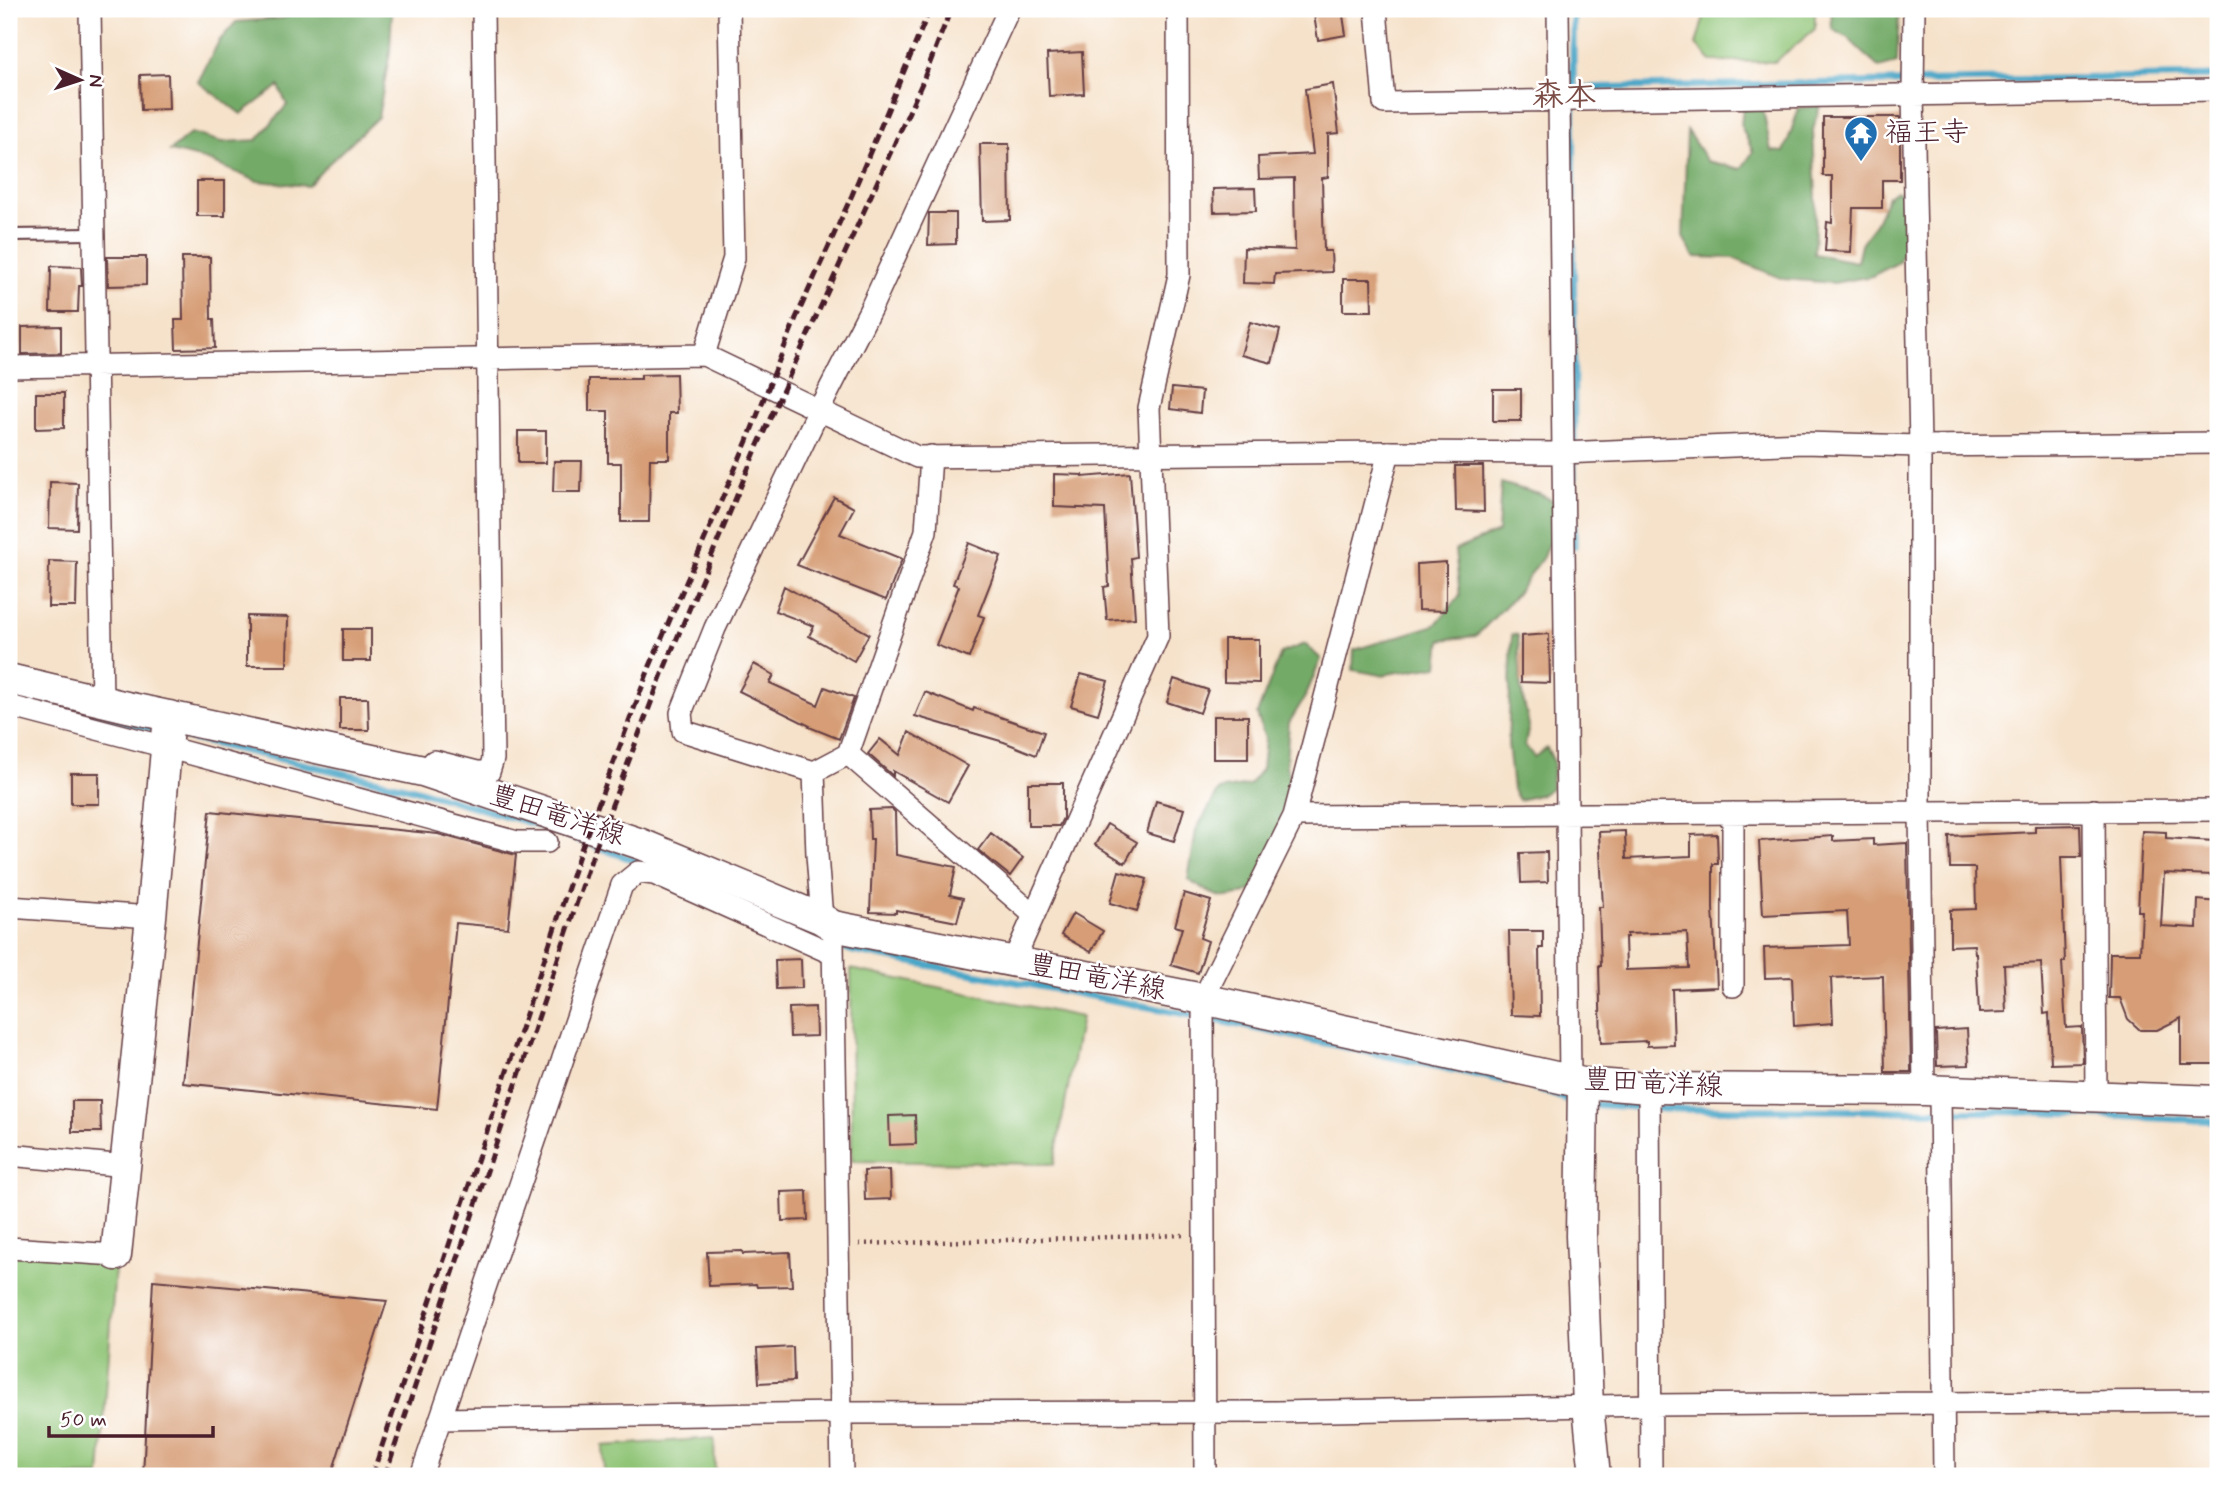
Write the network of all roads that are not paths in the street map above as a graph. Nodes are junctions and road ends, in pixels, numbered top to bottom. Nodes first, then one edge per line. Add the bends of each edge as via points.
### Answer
1 (90, 9) edge
2 (483, 9) edge
3 (729, 9) edge
4 (1009, 9) edge
5 (1178, 9) edge
6 (1376, 9) edge
7 (1558, 9) edge
8 (1914, 9) edge
9 (2218, 90) edge
10 (1913, 94) junction
11 (1559, 99) junction
12 (93, 234) junction
13 (9, 235) edge
14 (704, 355) junction
15 (487, 359) junction
16 (96, 367) junction
17 (9, 368) edge
18 (819, 410) junction
19 (2218, 443) edge
20 (1920, 446) junction
21 (1389, 452) junction
22 (1562, 453) junction
23 (1152, 454) junction
24 (931, 456) junction
25 (9, 678) edge
26 (103, 701) junction
27 (9, 706) edge
28 (169, 716) junction
29 (166, 747) junction
30 (848, 754) junction
31 (384, 763) junction
32 (814, 772) junction
33 (2094, 810) junction
34 (2218, 810) edge
35 (1920, 812) junction
36 (1733, 813) junction
37 (1566, 815) junction
38 (1294, 816) junction
39 (547, 842) dead end
40 (9, 907) edge
41 (1034, 915) junction
42 (151, 917) junction
43 (829, 933) junction
44 (1013, 962) junction
45 (1733, 985) dead end
46 (1203, 999) junction
47 (1576, 1081) junction
48 (1649, 1088) junction
49 (1932, 1091) junction
50 (2096, 1097) junction
51 (2218, 1101) edge
52 (9, 1155) edge
53 (125, 1166) junction
54 (9, 1248) edge
55 (116, 1255) joint
56 (2218, 1401) edge
57 (1943, 1403) junction
58 (1651, 1405) junction
59 (1588, 1406) junction
60 (1205, 1412) junction
61 (841, 1413) junction
62 (441, 1419) junction
63 (421, 1476) edge
64 (842, 1476) edge
65 (1205, 1476) edge
66 (1595, 1476) edge
67 (1651, 1476) edge
68 (1944, 1476) edge

1 - 12 street
2 - 15 street
3 - 14 street via 734,258
4 - 18 street via 871,309
5 - 23 street via 1179,275 1149,408
6 - 11 street via 1384,103
7 - 11 street
8 - 10 street
9 - 10 street
10 - 11 street
10 - 20 street
11 - 22 street
12 - 13 lane
12 - 16 street
14 - 15 street
14 - 18 street
15 - 16 street
15 - 31 street via 493,759 489,772 477,772 390,749
16 - 17 street
16 - 26 street
18 - 24 street via 917,457
18 - 32 street via 715,628 681,713 683,731
19 - 20 street
20 - 22 street via 1803,443
20 - 35 street
21 - 22 street
21 - 23 street
21 - 38 street
22 - 37 street
23 - 24 street
23 - 41 street via 1158,636
24 - 30 street via 926,531
25 - 26 main road, 豊田竜洋線
26 - 28 main road, 豊田竜洋線
27 - 29 street
28 - 29 main road
28 - 31 main road, 豊田竜洋線
29 - 39 street via 517,842
29 - 42 main road
30 - 32 street
30 - 41 street
31 - 43 main road, 豊田竜洋線 via 423,771 641,844
32 - 43 street via 817,855
33 - 34 street
33 - 35 street
33 - 50 street
35 - 36 street
35 - 49 street
36 - 37 street
36 - 45 street
37 - 38 street
37 - 47 street
38 - 46 street
40 - 42 street
41 - 44 street
42 - 53 main road
43 - 44 main road, 豊田竜洋線
43 - 61 street
43 - 62 street via 654,874 638,872 622,885
44 - 46 main road, 豊田竜洋線
46 - 47 main road, 豊田竜洋線
46 - 60 street
47 - 48 main road, 豊田竜洋線
47 - 59 main road
48 - 49 main road, 豊田竜洋線
48 - 58 street
49 - 50 main road, 豊田竜洋線
49 - 57 street
50 - 51 main road, 豊田竜洋線
52 - 53 street
53 - 55 main road
54 - 55 street
56 - 57 street
57 - 58 street
57 - 68 street
58 - 59 street
58 - 67 street
59 - 60 street
59 - 66 main road
60 - 61 street
60 - 65 street
61 - 62 street
61 - 64 street
62 - 63 street

